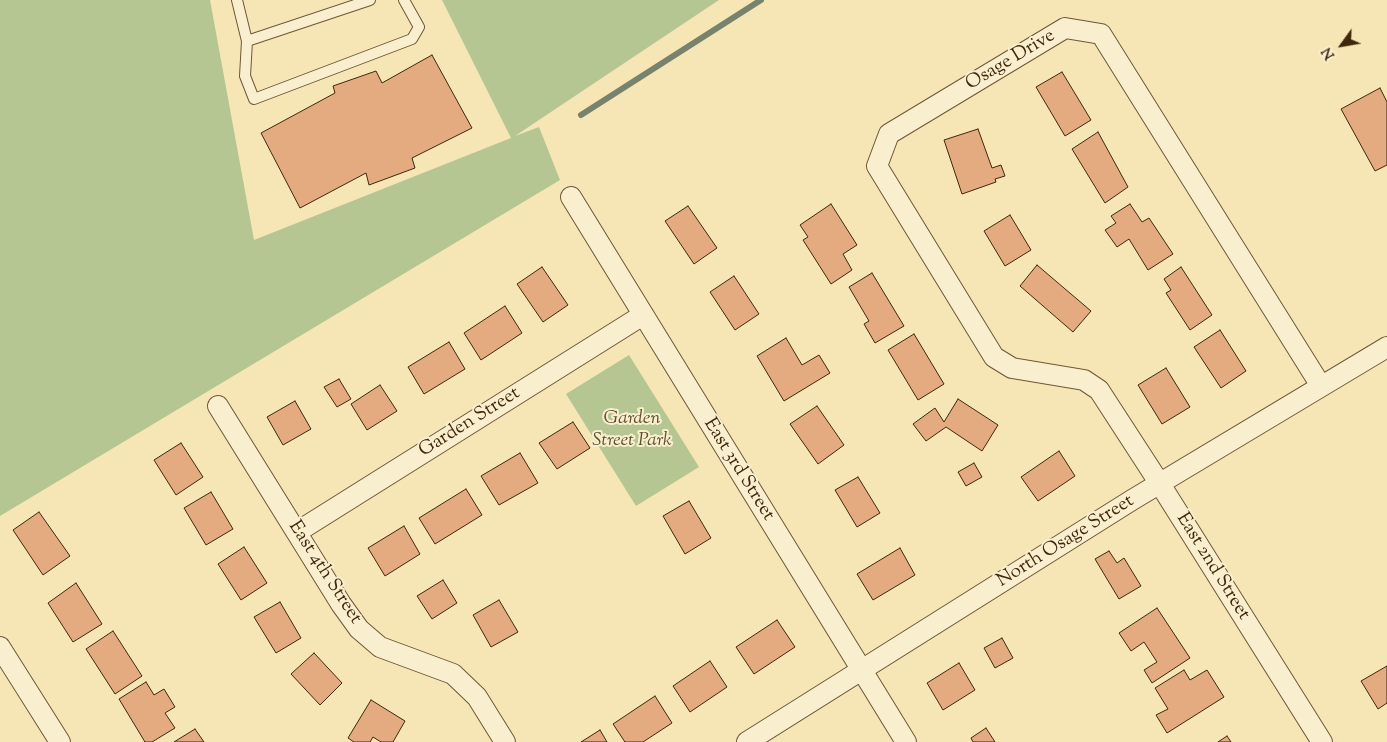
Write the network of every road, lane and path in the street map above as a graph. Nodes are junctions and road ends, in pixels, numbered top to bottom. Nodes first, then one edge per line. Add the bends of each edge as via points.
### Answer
1 (237, 0) edge
2 (370, 0) edge
3 (404, 0) edge
4 (247, 41) junction
5 (571, 197) dead end
6 (643, 315) junction
7 (1387, 347) edge
8 (1321, 386) junction
9 (1101, 393) joint
10 (218, 406) dead end
11 (1160, 484) junction
12 (297, 532) junction
13 (0, 647) edge
14 (862, 670) junction
15 (60, 742) edge
16 (505, 742) edge
17 (747, 742) edge
18 (906, 742) edge
19 (1322, 742) edge

1 - 4 lane
2 - 4 lane
3 - 4 lane via 419,27 412,38 254,99 245,76
5 - 6 street, East 3rd Street
6 - 12 street, Garden Street
6 - 14 street, East 3rd Street
7 - 8 street, North Osage Street
8 - 9 street, Osage Drive via 1100,34 1065,28 889,134 877,166 994,357 1012,368 1084,380
8 - 11 street, North Osage Street
9 - 11 street, East 2nd Street
10 - 12 street, East 4th Street
11 - 14 street, North Osage Street
11 - 19 street, East 2nd Street
12 - 16 street, East 4th Street via 360,629 380,647 453,674 477,697
13 - 15 street
14 - 17 street, North Osage Street
14 - 18 street, East 3rd Street

